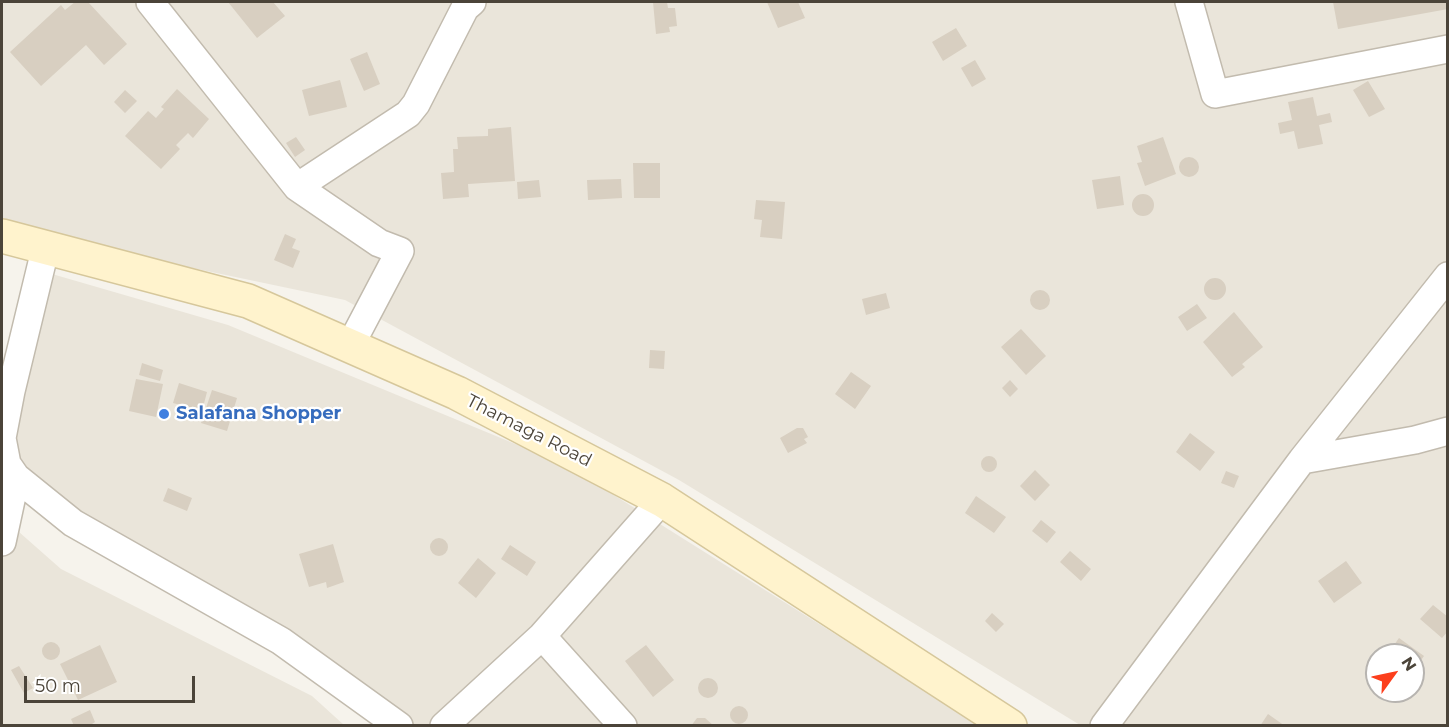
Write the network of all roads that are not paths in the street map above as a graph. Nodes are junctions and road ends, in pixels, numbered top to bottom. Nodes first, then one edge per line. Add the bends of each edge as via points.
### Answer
1 (150, 2) edge
2 (1189, 2) edge
3 (468, 4) edge
4 (1448, 49) edge
5 (297, 187) junction
6 (2, 236) edge
7 (46, 246) junction
8 (1448, 276) edge
9 (350, 346) junction
10 (1448, 431) edge
11 (2, 439) edge
12 (1302, 460) junction
13 (16, 477) junction
14 (662, 500) junction
15 (2, 542) edge
16 (542, 636) junction
17 (1005, 724) edge
18 (399, 726) edge
19 (444, 726) edge
20 (623, 726) edge
21 (1104, 726) edge

1 - 5 street
2 - 4 street via 1215,94
3 - 5 street via 408,114
5 - 9 street via 379,243 400,251
6 - 7 main road, Thamaga Road
7 - 9 main road, Thamaga Road via 248,301
7 - 11 street
8 - 12 street
9 - 14 main road, Thamaga Road via 458,393
10 - 12 street
11 - 13 street via 7,464
12 - 21 street
13 - 15 street
13 - 18 street via 73,523 281,641
14 - 16 street
14 - 17 main road, Thamaga Road
16 - 19 street
16 - 20 street

